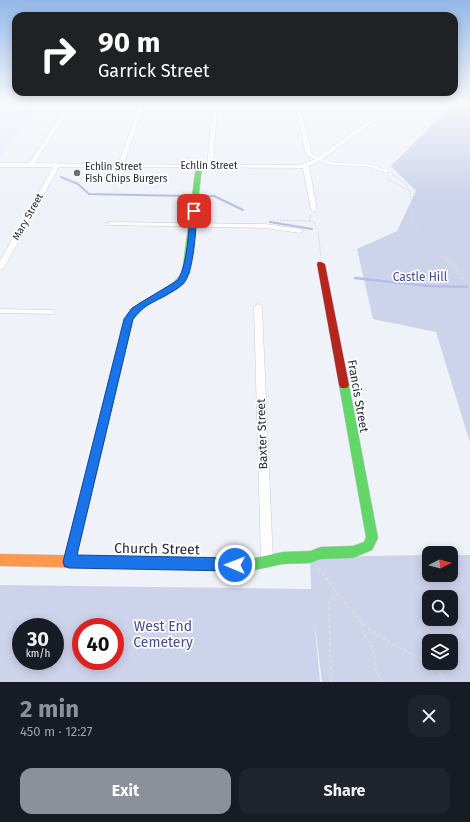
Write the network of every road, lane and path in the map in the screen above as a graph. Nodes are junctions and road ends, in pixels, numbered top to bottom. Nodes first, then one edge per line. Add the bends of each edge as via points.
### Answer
1 (51, 134) edge
2 (132, 134) edge
3 (213, 134) edge
4 (303, 134) edge
5 (353, 134) edge
6 (306, 147) junction
7 (330, 150) junction
8 (319, 159) junction
9 (0, 165) edge
10 (31, 165) junction
11 (57, 165) junction
12 (120, 166) junction
13 (200, 166) junction
14 (210, 166) junction
15 (306, 166) junction
16 (387, 171) joint
17 (381, 175) dead end
18 (408, 191) junction
19 (314, 210) joint
20 (309, 221) junction
21 (109, 224) dead end
22 (192, 225) junction
23 (265, 226) junction
24 (300, 231) dead end
25 (321, 264) joint
26 (0, 268) edge
27 (470, 285) edge
28 (258, 307) dead end
29 (0, 311) edge
30 (53, 312) dead end
31 (370, 532) joint
32 (310, 557) junction
33 (0, 560) edge
34 (267, 561) junction
35 (69, 562) junction
36 (339, 594) junction
37 (360, 623) junction
38 (331, 682) edge
39 (382, 682) edge
40 (445, 682) edge

1 - 10 street
2 - 12 street
3 - 14 street
4 - 6 street
5 - 7 street, Echlin Street
6 - 7 street via 318,151
6 - 8 street via 310,154
7 - 8 street, Echlin Street
8 - 15 street, Echlin Street
8 - 16 lane via 334,164 366,165
9 - 10 street, Echlin Street
10 - 11 street, Echlin Street
11 - 12 street, Echlin Street
11 - 26 street, Mary Street
12 - 13 street, Echlin Street
13 - 14 street, Echlin Street
13 - 22 street
14 - 15 street, Echlin Street
15 - 19 street
16 - 18 path via 398,177
17 - 18 path
18 - 27 path via 412,198 411,208 415,224 423,236
19 - 20 path
20 - 23 path via 270,220
20 - 25 path via 314,222 318,230
21 - 22 street
22 - 23 street
22 - 35 street via 186,269 181,282 145,302 129,319
23 - 24 street
25 - 31 street, Francis Street
28 - 34 street, Baxter Street
29 - 30 lane
31 - 32 street, Church Street via 371,542 364,549 321,553
32 - 34 street, Church Street
32 - 36 path
33 - 35 street, Church Street
34 - 35 street, Church Street via 250,565
36 - 37 path
36 - 38 path via 329,601
37 - 39 path via 373,648 376,671
37 - 40 path via 429,663 441,674

